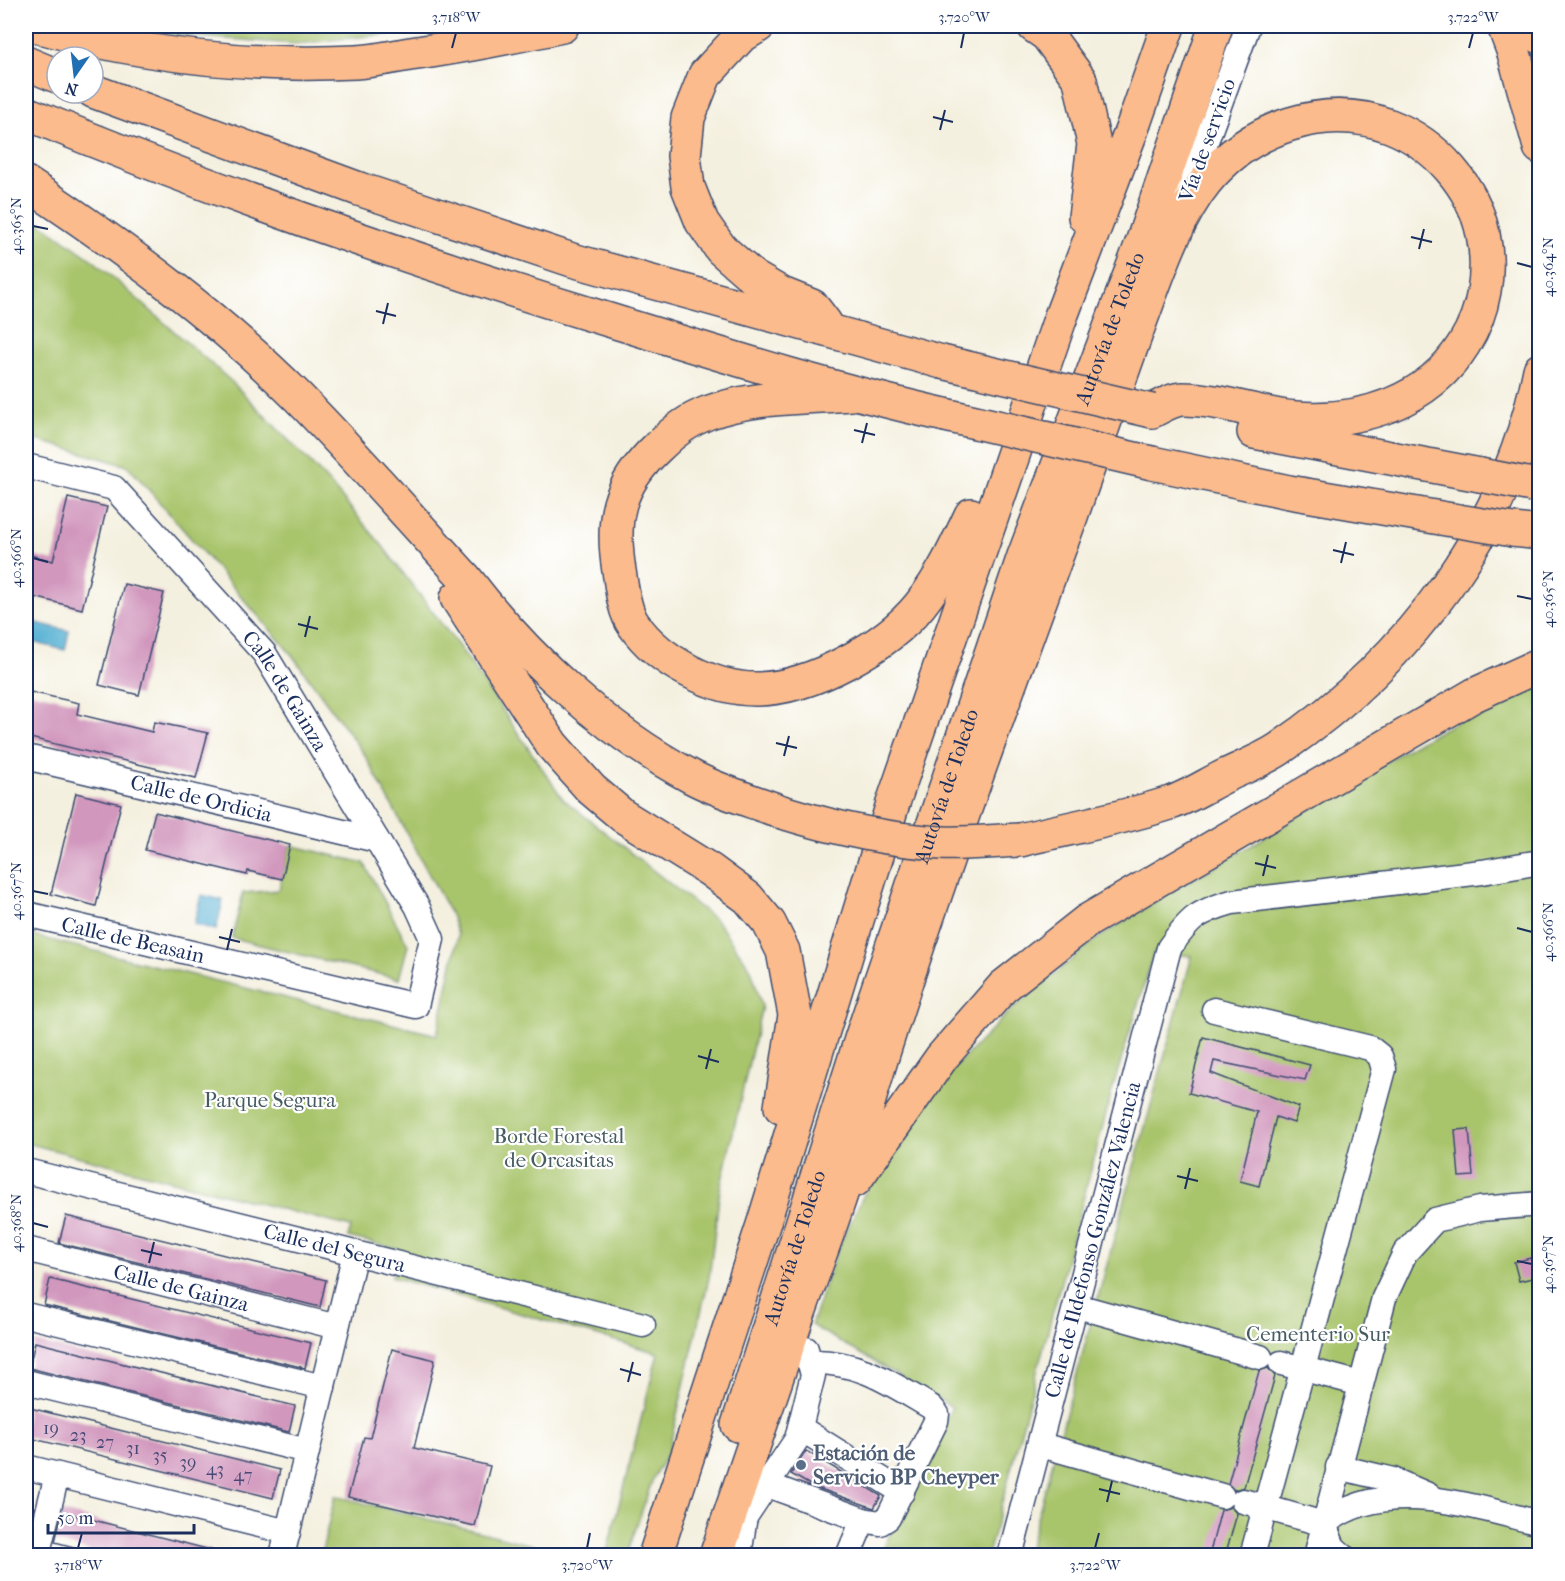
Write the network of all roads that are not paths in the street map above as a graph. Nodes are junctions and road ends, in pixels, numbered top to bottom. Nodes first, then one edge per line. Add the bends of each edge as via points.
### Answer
1 (37, 26) edge
2 (562, 26) edge
3 (758, 26) edge
4 (1034, 26) edge
5 (1168, 26) edge
6 (1216, 26) edge
7 (1248, 26) edge
8 (1504, 26) edge
9 (1532, 26) edge
10 (1539, 37) edge
11 (26, 63) edge
12 (45, 71) edge
13 (105, 95) edge
14 (26, 114) edge
15 (1539, 147) edge
16 (26, 183) edge
17 (1165, 254) junction
18 (1080, 261) junction
19 (1060, 319) junction
20 (834, 333) junction
21 (1539, 370) edge
22 (851, 394) junction
23 (1152, 411) junction
24 (355, 459) junction
25 (26, 466) edge
26 (1536, 485) edge
27 (1526, 532) edge
28 (1539, 665) edge
29 (26, 757) edge
30 (378, 840) junction
31 (1539, 862) edge
32 (26, 914) edge
33 (416, 1006) joint
34 (1215, 1010) dead end
35 (26, 1171) edge
36 (838, 1203) junction
37 (1539, 1204) edge
38 (764, 1222) junction
39 (26, 1249) edge
40 (355, 1253) junction
41 (1077, 1306) junction
42 (26, 1314) edge
43 (797, 1317) junction
44 (643, 1325) dead end
45 (337, 1327) junction
46 (809, 1362) junction
47 (1281, 1363) junction
48 (26, 1382) edge
49 (1361, 1384) junction
50 (322, 1387) junction
51 (800, 1428) junction
52 (1041, 1445) junction
53 (307, 1451) junction
54 (26, 1467) edge
55 (1338, 1467) junction
56 (57, 1475) junction
57 (765, 1484) junction
58 (902, 1492) junction
59 (1436, 1498) junction
60 (1244, 1501) junction
61 (745, 1514) junction
62 (863, 1520) junction
63 (1539, 1523) edge
64 (1324, 1524) junction
65 (288, 1532) junction
66 (37, 1556) edge
67 (282, 1556) edge
68 (655, 1556) edge
69 (698, 1556) edge
70 (716, 1556) edge
71 (722, 1556) edge
72 (739, 1556) edge
73 (848, 1556) edge
74 (1010, 1556) edge
75 (1252, 1556) edge
76 (1316, 1556) edge
77 (1343, 1556) edge

1 - 2 highway via 75,37 251,63 358,62 486,43
3 - 20 highway via 740,38 705,75 688,118 684,156 688,188 702,222 721,249 753,277 812,306
4 - 18 highway via 1047,34 1080,80 1094,144
5 - 18 highway, Autovía de Toledo
6 - 69 highway, Autovía de Toledo via 1142,243 1009,600 773,1310
7 - 17 street, Vía de servicio
8 - 15 highway
9 - 10 highway
11 - 12 highway
13 - 20 highway via 359,189 550,252
14 - 22 highway via 345,236
16 - 24 highway via 134,259 224,330 297,396
17 - 23 highway via 1202,186 1226,160 1278,128 1297,121 1337,116 1396,129 1446,164 1478,215 1486,275 1479,315 1460,351 1433,381 1399,402 1358,415 1298,418 1178,398
17 - 36 highway via 943,875
18 - 19 highway, Autovía de Toledo
19 - 22 highway via 948,566 918,607 887,636 847,664 806,679 759,689 689,673 633,624 630,615 616,556 617,514 628,480 676,429 708,413 759,401
19 - 38 highway, Autovía de Toledo via 894,800
20 - 23 highway, bridge
21 - 24 highway, bridge via 1516,459 1496,506 1434,605 1367,681 1278,750 1171,803 1020,840 943,843 840,830 694,778 649,752 566,688
22 - 27 highway, bridge via 1289,492
23 - 26 highway, bridge
24 - 38 highway via 471,618 552,745 591,789 623,816 748,898 769,923 783,951 795,1015
25 - 30 street, Calle de Gainza via 114,488 264,653
28 - 36 highway via 1474,695 1087,921 1003,987 942,1057
29 - 30 street, Calle de Ordicia
30 - 33 street, Calle de Gainza via 432,939
31 - 41 street, Calle de Ildefonso González Valencia via 1232,902 1203,910 1183,928 1169,948
32 - 33 street, Calle de Beasain
34 - 47 street via 1370,1048 1380,1056 1384,1069
35 - 40 street, Calle del Segura
36 - 43 highway
37 - 49 street via 1480,1209 1435,1220 1405,1252 1384,1298
38 - 68 highway, Autovía de Toledo
39 - 45 street, Calle de Gainza
40 - 44 street, Calle del Segura
40 - 45 street
41 - 47 street
41 - 52 street, Calle de Ildefonso González Valencia
42 - 50 street
43 - 46 street
43 - 70 highway
45 - 50 street
46 - 51 street via 813,1375
46 - 58 street via 854,1365 937,1414
47 - 49 street
47 - 60 street
48 - 53 street
49 - 55 street
50 - 53 street
51 - 57 street via 797,1439
51 - 58 street
52 - 60 street
52 - 74 street, Calle de Ildefonso González Valencia
53 - 65 street
54 - 56 street
55 - 59 street via 1393,1480
55 - 64 street
56 - 65 street
56 - 66 street
57 - 61 street
57 - 62 street
58 - 62 street via 888,1518 880,1523
59 - 63 street
59 - 64 street via 1389,1499 1340,1510
60 - 64 street
60 - 75 street
61 - 71 street
61 - 72 street
62 - 73 street
64 - 76 street
64 - 77 street via 1333,1546
65 - 67 street

